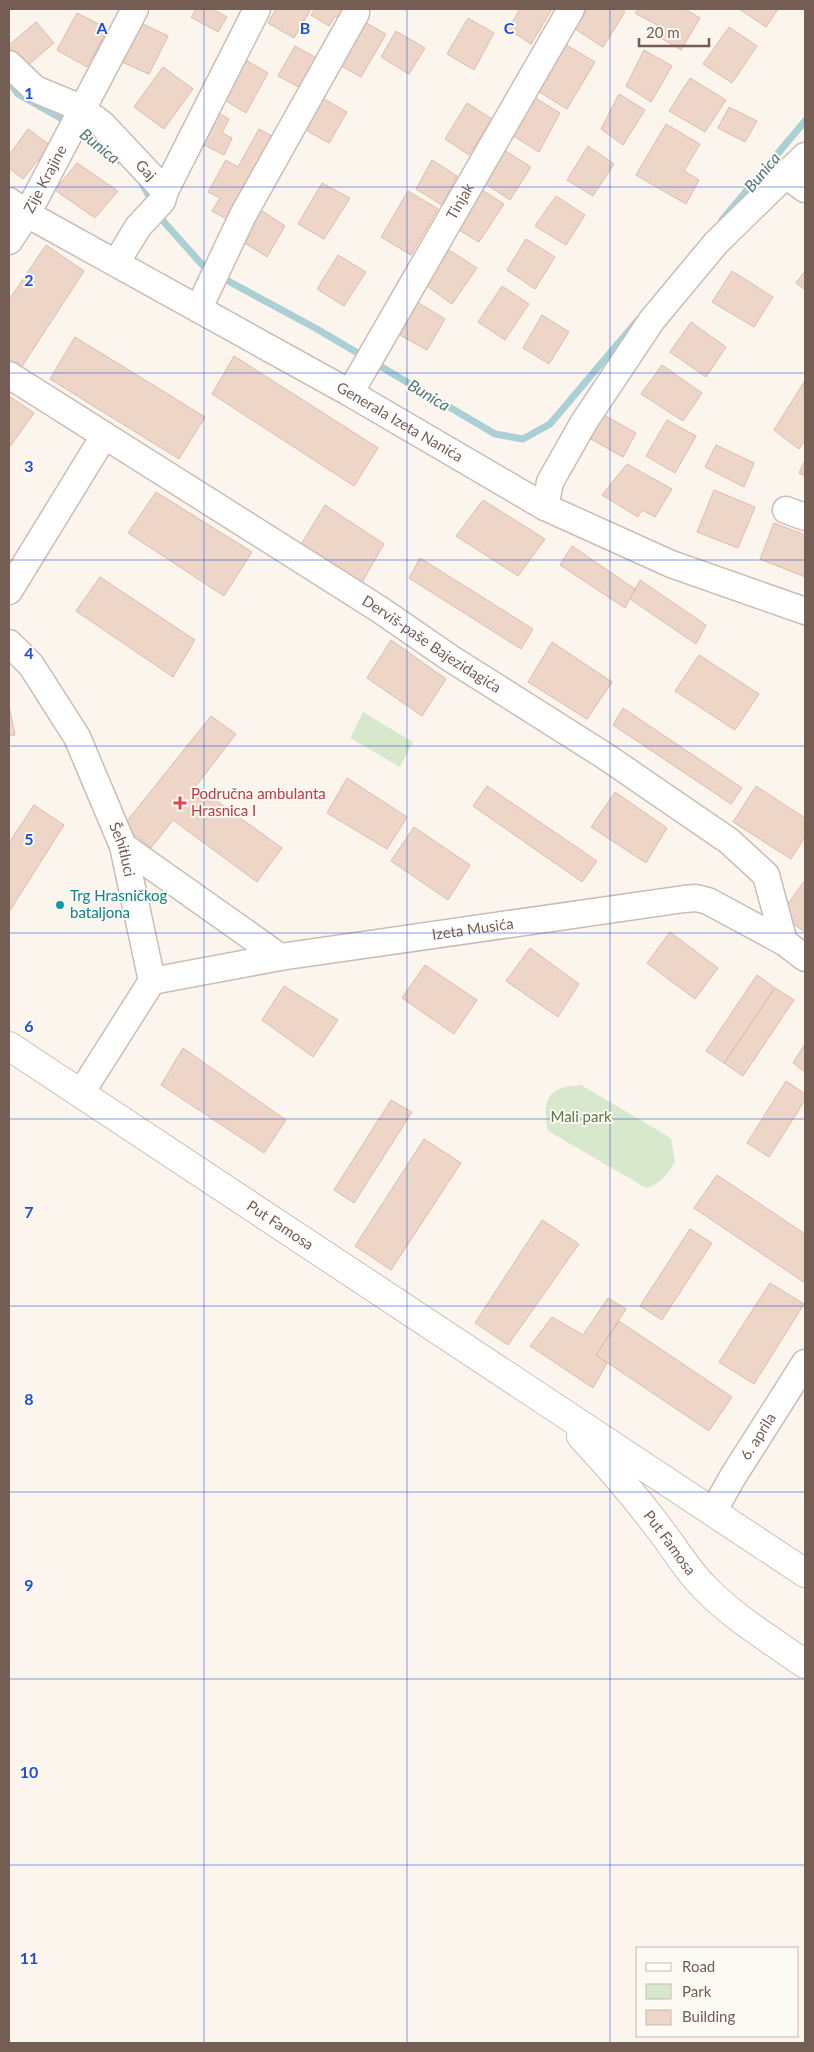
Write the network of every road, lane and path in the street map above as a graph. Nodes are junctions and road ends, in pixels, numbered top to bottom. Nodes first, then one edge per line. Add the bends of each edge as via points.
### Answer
1 (134, 9) edge
2 (257, 9) edge
3 (571, 9) edge
4 (356, 13) dead end
5 (9, 64) edge
6 (74, 121) junction
7 (805, 156) edge
8 (795, 182) edge
9 (157, 203) junction
10 (18, 207) edge
11 (9, 241) edge
12 (116, 263) junction
13 (199, 308) junction
14 (361, 373) junction
15 (9, 375) edge
16 (104, 436) junction
17 (545, 507) junction
18 (9, 590) edge
19 (805, 611) edge
20 (9, 643) edge
21 (123, 846) junction
22 (784, 942) junction
23 (280, 957) junction
24 (805, 958) edge
25 (152, 980) junction
26 (9, 1046) edge
27 (81, 1093) junction
28 (805, 1363) edge
29 (551, 1404) junction
30 (713, 1512) junction
31 (805, 1573) edge
32 (805, 1664) edge

1 - 6 street, Zije Krajine
2 - 9 street
3 - 14 street, Tinjak
4 - 13 street via 243,215
5 - 6 street, Gaj
6 - 9 street, Gaj via 102,124
6 - 10 street, Zije Krajine
7 - 8 street
8 - 17 street via 716,243 652,320 584,422 550,482
9 - 12 street
10 - 11 street, Zije Krajine
10 - 12 street, Generala Izeta Nanića
12 - 13 street, Generala Izeta Nanića
13 - 14 street, Generala Izeta Nanića
14 - 17 street, Generala Izeta Nanića
15 - 16 street, Derviš-paše Bajezidagića
16 - 18 street
16 - 22 street, Derviš-paše Bajezidagića via 379,609 729,841 766,875
17 - 19 street, Generala Izeta Nanića via 671,564
20 - 21 street, Šehitluci via 31,665 77,736
21 - 23 street
21 - 25 street, Šehitluci
22 - 23 street, Izeta Musića via 708,901 696,898
22 - 24 street
23 - 25 street, Izeta Musića
25 - 27 street
26 - 27 main road, Put Famosa
27 - 29 main road, Put Famosa
28 - 30 street, 6. aprila
29 - 30 main road, Put Famosa
29 - 32 main road, Put Famosa via 618,1477 705,1588
30 - 31 main road, Put Famosa

